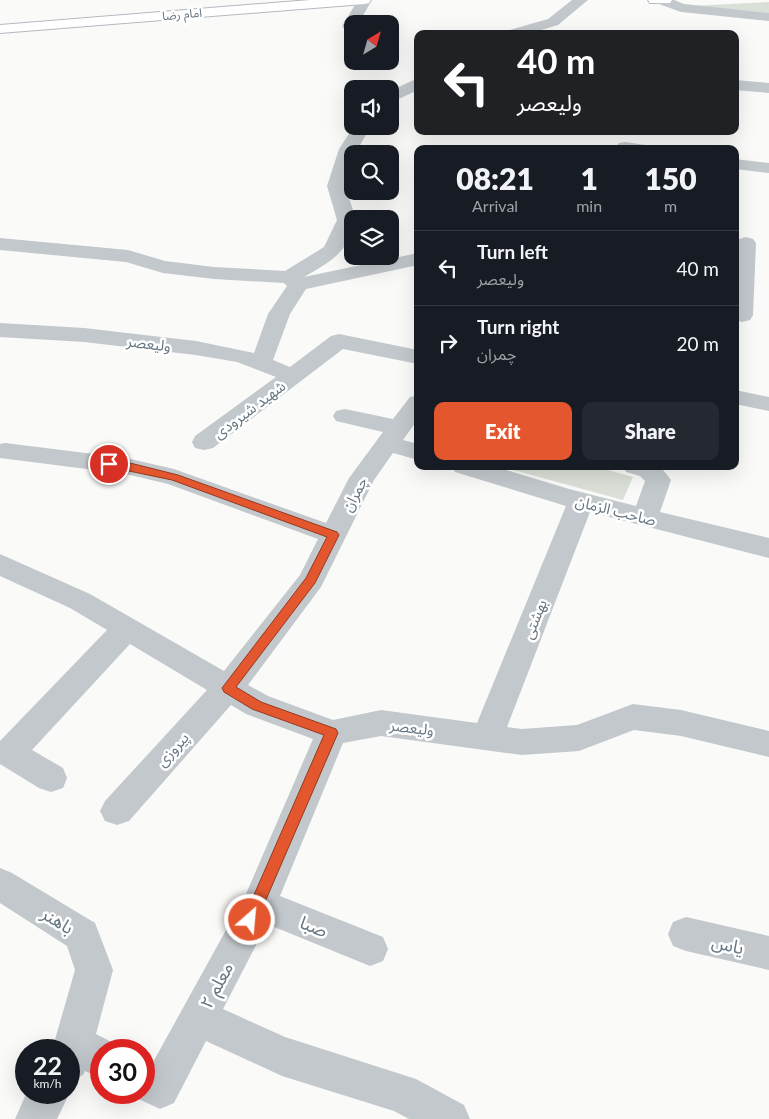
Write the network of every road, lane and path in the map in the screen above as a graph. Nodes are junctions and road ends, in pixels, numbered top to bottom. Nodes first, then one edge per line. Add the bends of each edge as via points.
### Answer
1 (190, 0) edge
2 (364, 0) edge
3 (580, 0) edge
4 (655, 0) edge
5 (661, 0) edge
6 (665, 0) edge
7 (356, 15) edge
8 (0, 16) edge
9 (767, 21) edge
10 (0, 29) edge
11 (526, 30) edge
12 (414, 85) edge
13 (739, 85) edge
14 (769, 88) edge
15 (399, 93) edge
16 (357, 135) edge
17 (739, 164) edge
18 (769, 168) edge
19 (747, 243) edge
20 (0, 244) edge
21 (414, 260) edge
22 (294, 281) junction
23 (742, 315) dead end
24 (0, 330) edge
25 (414, 356) edge
26 (261, 363) junction
27 (293, 376) junction
28 (739, 398) edge
29 (769, 404) edge
30 (345, 416) dead end
31 (406, 420) edge
32 (414, 441) edge
33 (204, 442) dead end
34 (2, 451) edge
35 (477, 470) edge
36 (649, 470) edge
37 (581, 501) junction
38 (645, 517) junction
39 (333, 535) junction
40 (769, 548) edge
41 (0, 564) edge
42 (126, 629) junction
43 (228, 688) junction
44 (332, 733) junction
45 (487, 737) junction
46 (769, 744) edge
47 (51, 778) dead end
48 (117, 810) dead end
49 (0, 884) edge
50 (259, 904) junction
51 (686, 934) dead end
52 (370, 949) dead end
53 (769, 953) edge
54 (198, 1018) junction
55 (81, 1054) edge
56 (155, 1081) edge
57 (43, 1104) edge
58 (35, 1119) edge
59 (450, 1119) edge

1 - 8 main road, امام رضا
2 - 7 street
2 - 10 main road, امام رضا
3 - 11 street via 553,22
4 - 5 main road
5 - 6 main road
5 - 9 street via 681,8
12 - 15 street
13 - 14 street
16 - 22 street via 348,149 336,186 348,220 332,251
17 - 18 street
19 - 23 street
20 - 22 street via 128,256 163,268
21 - 22 street
22 - 26 street
24 - 26 street, ولیعصر via 84,335 196,348 242,356
25 - 27 street, شهید شیرودی via 339,341
26 - 27 street, ولیعصر
27 - 33 street, شهید شیرودی
28 - 29 street
30 - 31 street
31 - 32 street
31 - 39 street, چمران via 362,478
34 - 39 street via 126,466 174,477
35 - 37 street, صاحب الزمان
36 - 38 street via 658,480
37 - 38 street, صاحب الزمان
37 - 45 street, بهشتی
38 - 40 street, صاحب الزمان
39 - 43 street, چمران via 311,580
41 - 42 street via 80,601
42 - 43 street
42 - 47 street via 10,753
43 - 44 street via 257,705
43 - 48 street, پیروزی
44 - 45 street, ولیعصر via 381,723
44 - 50 street, معلم ۲
45 - 46 street, ولیعصر via 522,742 579,738 633,717 681,723
49 - 55 street, باهنر via 82,935 94,970
50 - 52 street, صبا
50 - 54 street, معلم ۲
51 - 53 street, یاس
54 - 56 street, معلم ۲
54 - 59 street, معلم ۲ via 282,1056 402,1094
57 - 58 street

